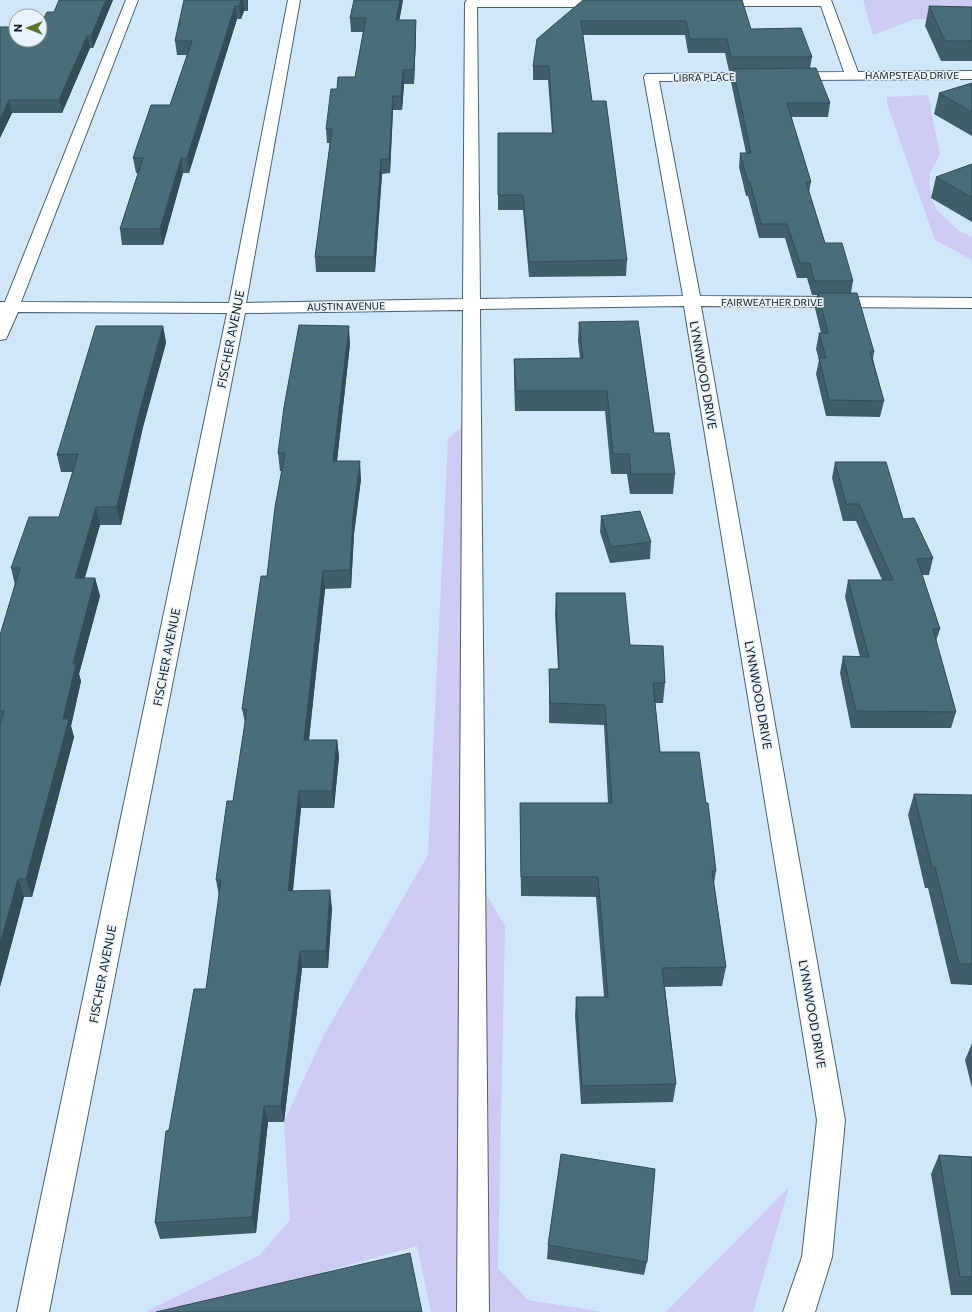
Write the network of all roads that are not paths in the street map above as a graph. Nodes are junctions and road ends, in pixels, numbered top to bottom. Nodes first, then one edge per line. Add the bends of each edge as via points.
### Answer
1 (132, 0) edge
2 (294, 0) edge
3 (825, 1) edge
4 (620, 2) edge
5 (699, 2) edge
6 (852, 75) junction
7 (972, 76) edge
8 (651, 77) joint
9 (692, 301) junction
10 (972, 303) edge
11 (472, 304) junction
12 (6, 307) edge
13 (237, 308) junction
14 (0, 335) edge
15 (33, 1312) edge
16 (473, 1312) edge
17 (799, 1312) edge

1 - 12 street
2 - 13 street, FISCHER AVENUE
3 - 5 street
3 - 6 street
4 - 11 street via 471,3
6 - 7 street, HAMPSTEAD DRIVE
6 - 8 street, LIBRA PLACE
8 - 9 street, LYNNWOOD DRIVE
9 - 10 street, FAIRWEATHER DRIVE
9 - 11 street, AUSTIN AVENUE
9 - 17 street, LYNNWOOD DRIVE via 831,1120 817,1257
11 - 13 street, AUSTIN AVENUE
11 - 16 street
12 - 13 street, AUSTIN AVENUE
12 - 14 street
13 - 15 street, FISCHER AVENUE

